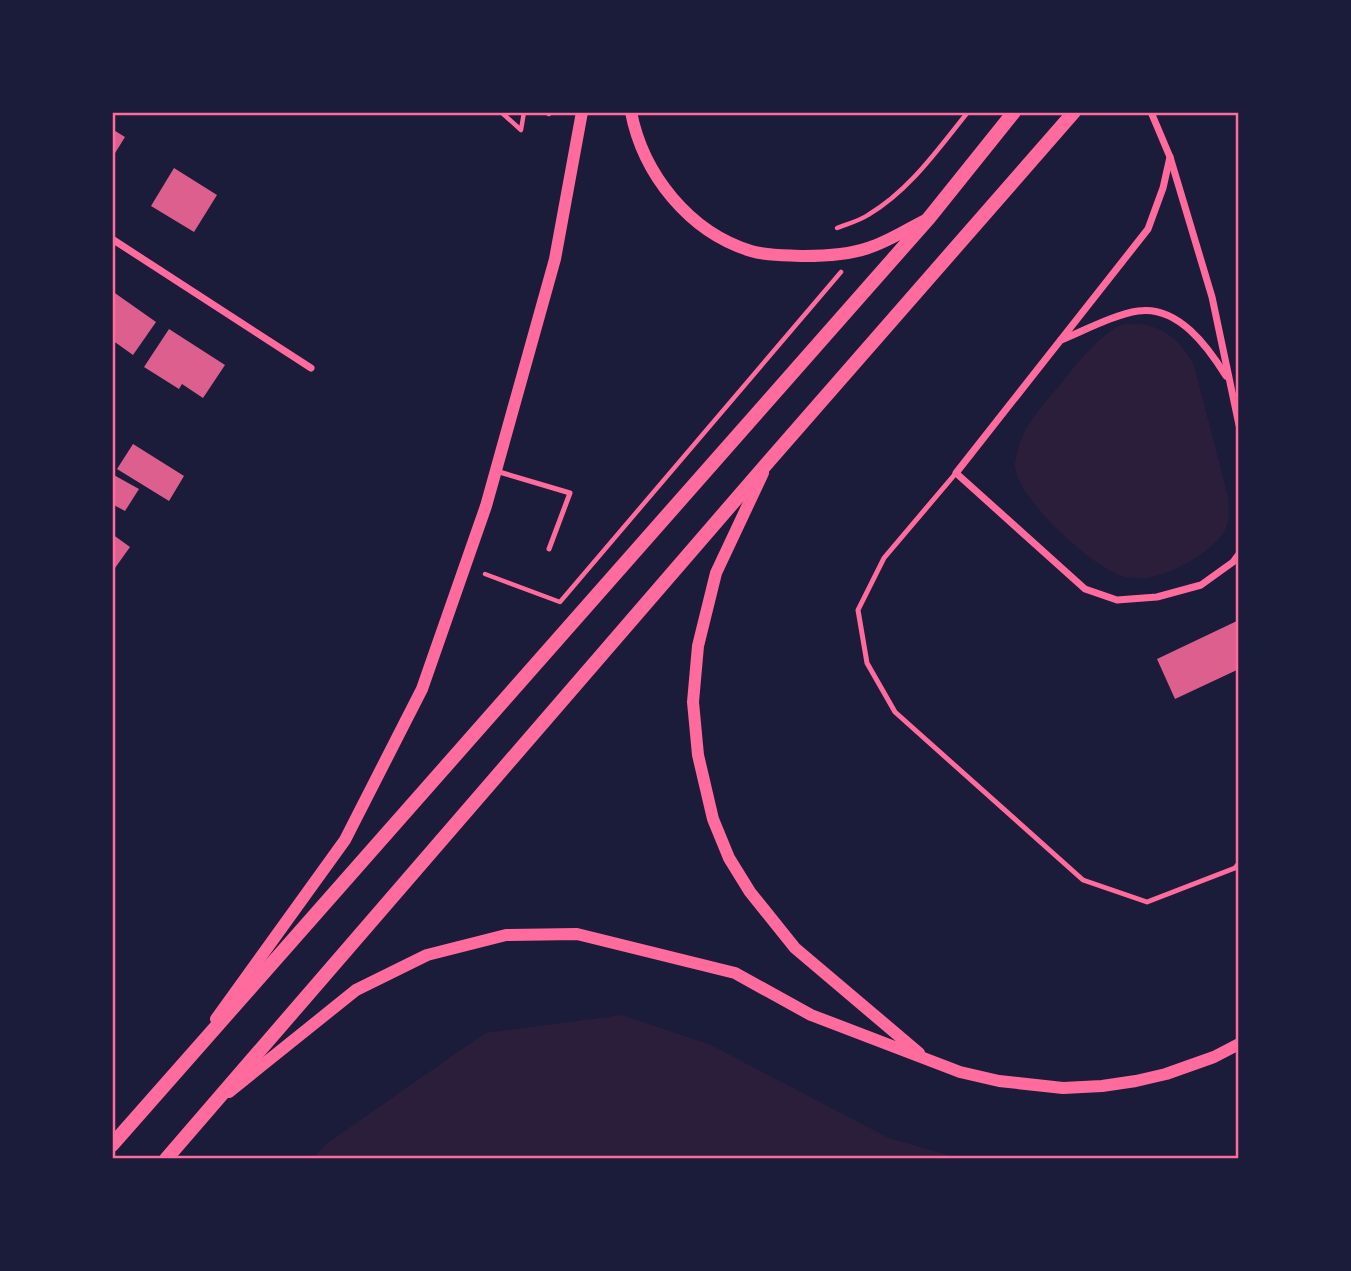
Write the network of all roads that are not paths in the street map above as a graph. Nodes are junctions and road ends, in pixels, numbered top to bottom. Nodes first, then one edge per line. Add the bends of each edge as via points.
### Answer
1 (582, 112) edge
2 (631, 112) edge
3 (1013, 112) edge
4 (1074, 112) edge
5 (1151, 112) edge
6 (1170, 157) junction
7 (929, 218) junction
8 (112, 239) edge
9 (1059, 341) junction
10 (311, 368) dead end
11 (1230, 383) junction
12 (1239, 425) edge
13 (769, 461) junction
14 (496, 471) junction
15 (956, 473) junction
16 (549, 549) dead end
17 (1239, 554) edge
18 (1239, 863) edge
19 (1239, 1044) edge
20 (928, 1060) junction
21 (180, 1068) junction
22 (215, 1104) junction
23 (112, 1145) edge
24 (166, 1159) edge

1 - 14 street via 555,259
2 - 7 street via 636,138 662,186 704,229 753,252 824,256 868,248
3 - 7 main road
4 - 13 main road
5 - 6 street
6 - 9 street via 1148,229
6 - 11 street via 1212,297
7 - 21 main road
8 - 10 street
9 - 11 street via 1139,310 1166,314 1193,333
9 - 15 street
11 - 12 street
13 - 20 street via 716,573 698,646 693,702 698,755 713,820 750,891 795,948
13 - 22 main road
14 - 16 lane via 570,493
14 - 21 street via 422,689 345,840
15 - 17 street via 1085,589 1117,600 1157,597 1201,585
15 - 18 lane via 884,558 858,610 867,663 895,712 1083,880 1147,902
19 - 20 street via 1166,1074 1102,1086 1063,1088 999,1082
20 - 22 street via 811,1015 735,973 577,934 506,935 427,955 356,990
21 - 23 main road
22 - 24 main road

